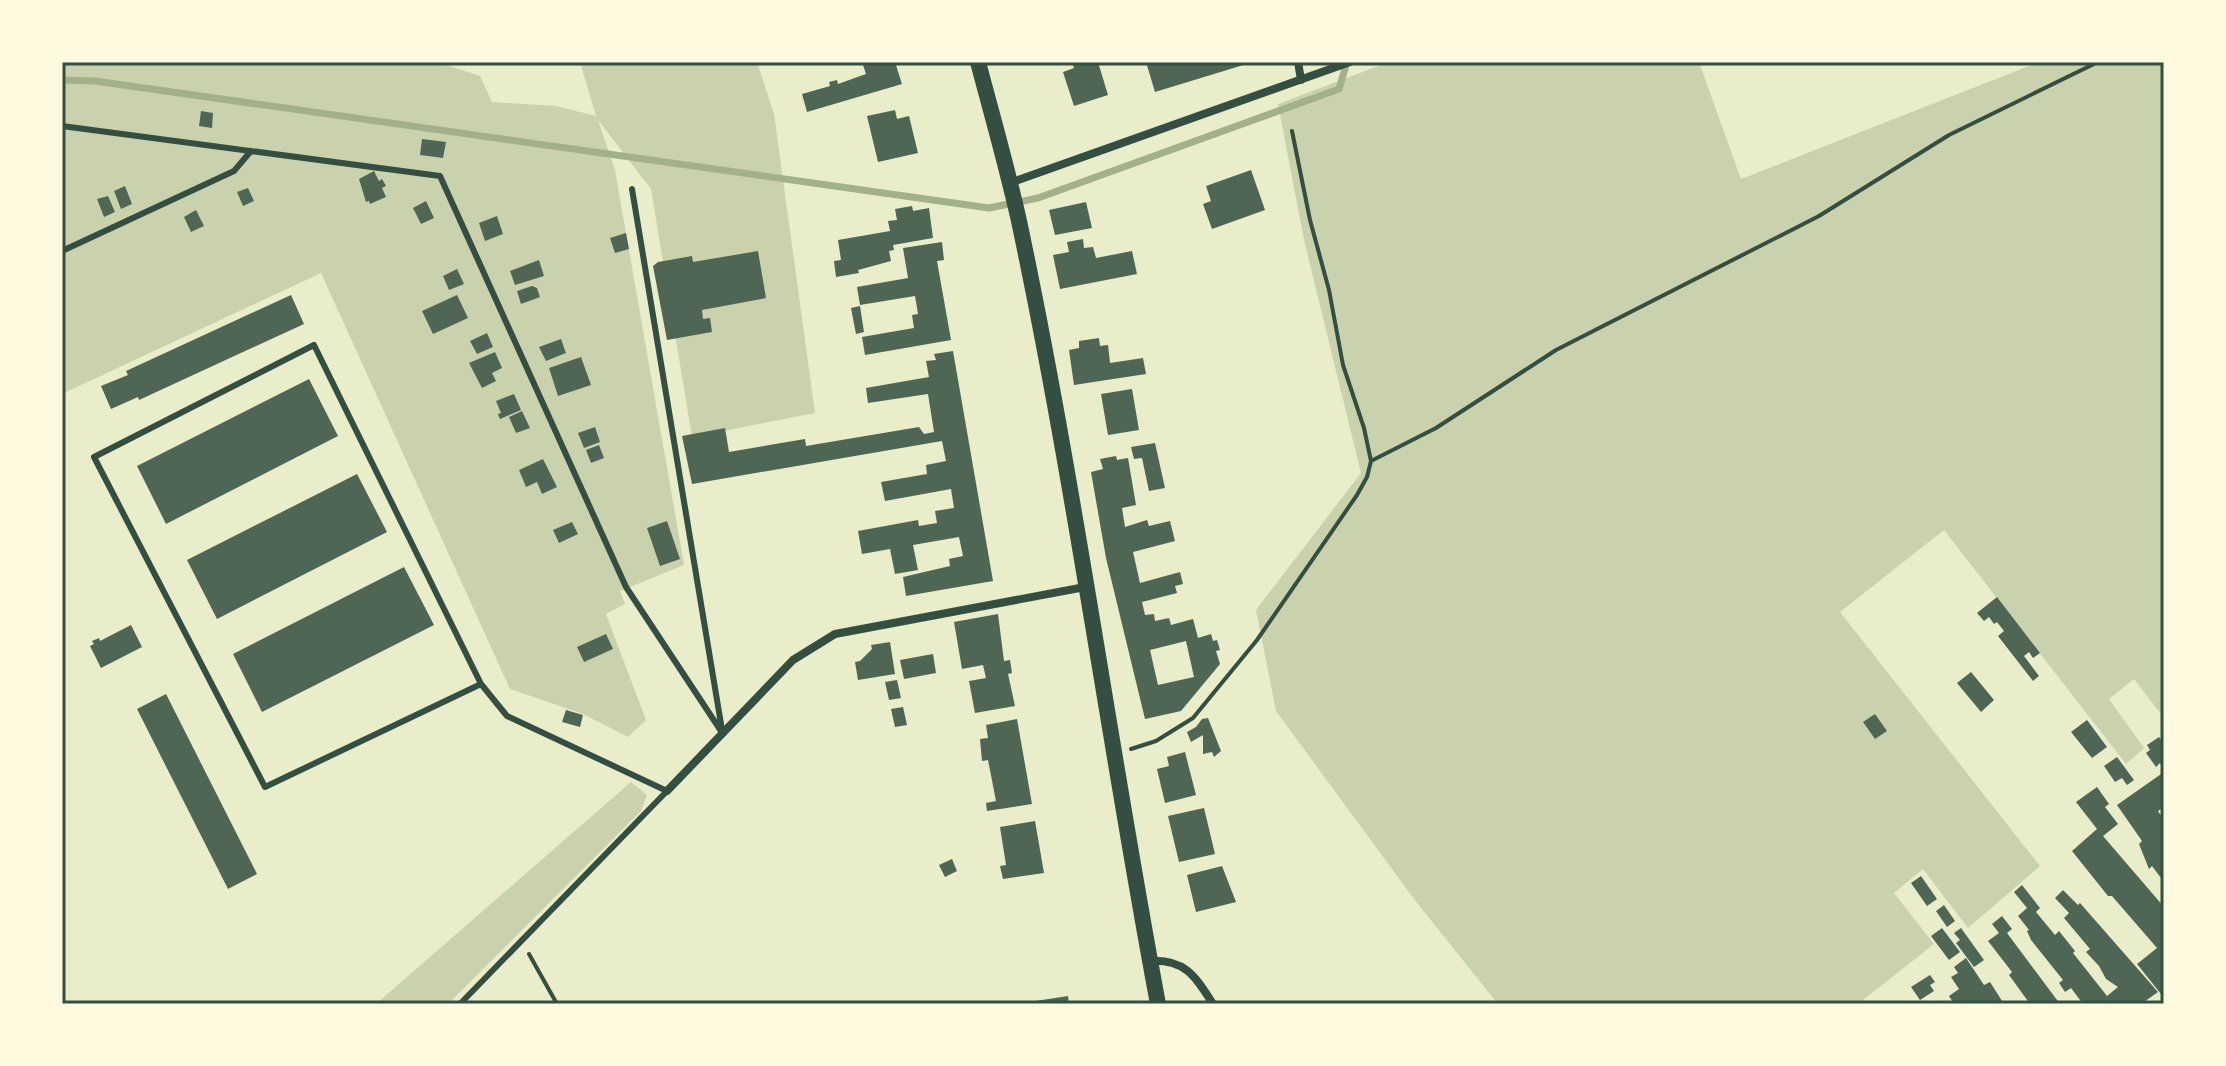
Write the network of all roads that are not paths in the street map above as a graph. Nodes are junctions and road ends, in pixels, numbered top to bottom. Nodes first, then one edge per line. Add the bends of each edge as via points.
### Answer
1 (978, 62) edge
2 (1298, 62) edge
3 (1350, 62) edge
4 (1301, 80) junction
5 (62, 126) edge
6 (251, 151) junction
7 (632, 189) dead end
8 (1012, 191) junction
9 (62, 251) edge
10 (1085, 587) junction
11 (481, 684) junction
12 (723, 734) junction
13 (667, 791) junction
14 (1150, 961) junction
15 (460, 1004) edge
16 (1158, 1004) edge
17 (1213, 1004) edge

1 - 8 main road
2 - 4 street
3 - 4 street
4 - 8 street
5 - 6 lane
6 - 9 lane via 234,171
6 - 12 lane via 440,176 626,587
7 - 12 lane
8 - 10 main road
10 - 12 street via 835,634 793,660
10 - 14 main road
11 - 11 lane via 314,345 94,457 265,787
11 - 13 lane via 507,716
12 - 13 street
13 - 15 lane
14 - 16 main road
14 - 17 street via 1179,964

